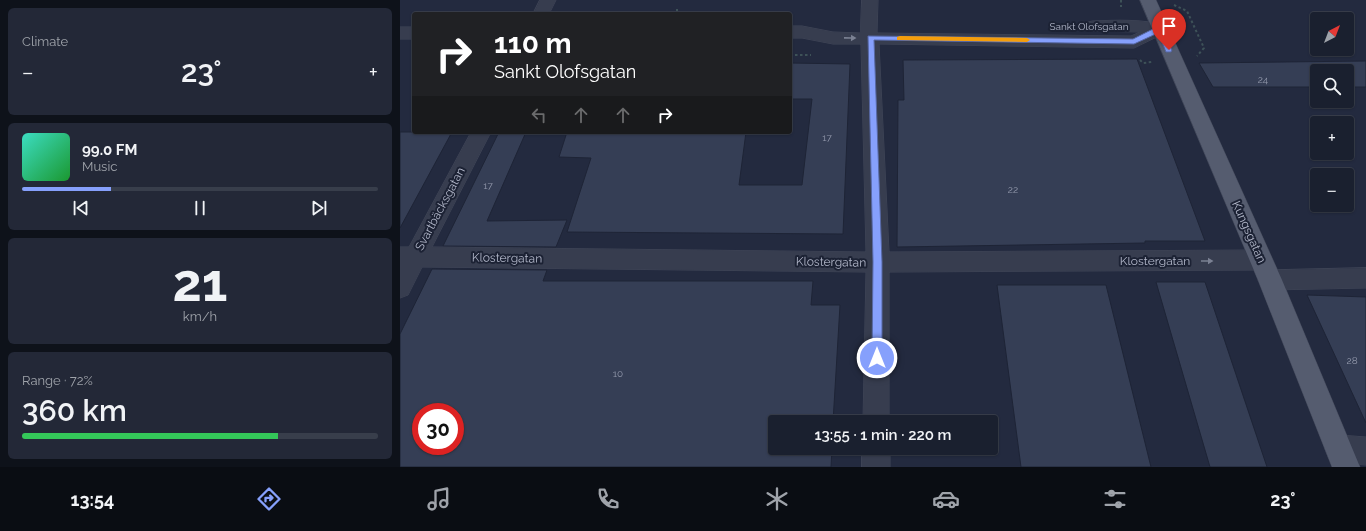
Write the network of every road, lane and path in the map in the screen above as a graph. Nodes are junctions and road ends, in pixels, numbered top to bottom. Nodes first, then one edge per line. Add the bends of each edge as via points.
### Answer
1 (548, 0) edge
2 (870, 0) edge
3 (1148, 0) edge
4 (1171, 3) dead end
5 (541, 12) edge
6 (1159, 29) junction
7 (869, 31) junction
8 (796, 32) edge
9 (400, 33) edge
10 (412, 33) edge
11 (1204, 48) dead end
12 (480, 134) edge
13 (408, 257) edge
14 (878, 262) junction
15 (1266, 270) junction
16 (1366, 278) edge
17 (400, 287) edge
18 (876, 415) edge
19 (1366, 451) edge
20 (876, 455) edge
21 (1342, 458) edge
22 (876, 467) edge

1 - 5 street
2 - 7 street
3 - 6 main road, Kungsgatan
4 - 11 path via 1187,11
6 - 7 street, Sankt Olofsgatan via 1134,42
6 - 15 main road, Kungsgatan
7 - 8 street, Sankt Olofsgatan via 833,38
7 - 14 street
9 - 10 street
12 - 13 street, Svartbäcksgatan
13 - 14 street, Klostergatan
13 - 17 street, Svartbäcksgatan
14 -> 15 street, Klostergatan via 1126,261
14 - 18 street
15 - 16 street, Klostergatan
15 - 21 main road, Kungsgatan
19 - 21 street
20 - 22 street

